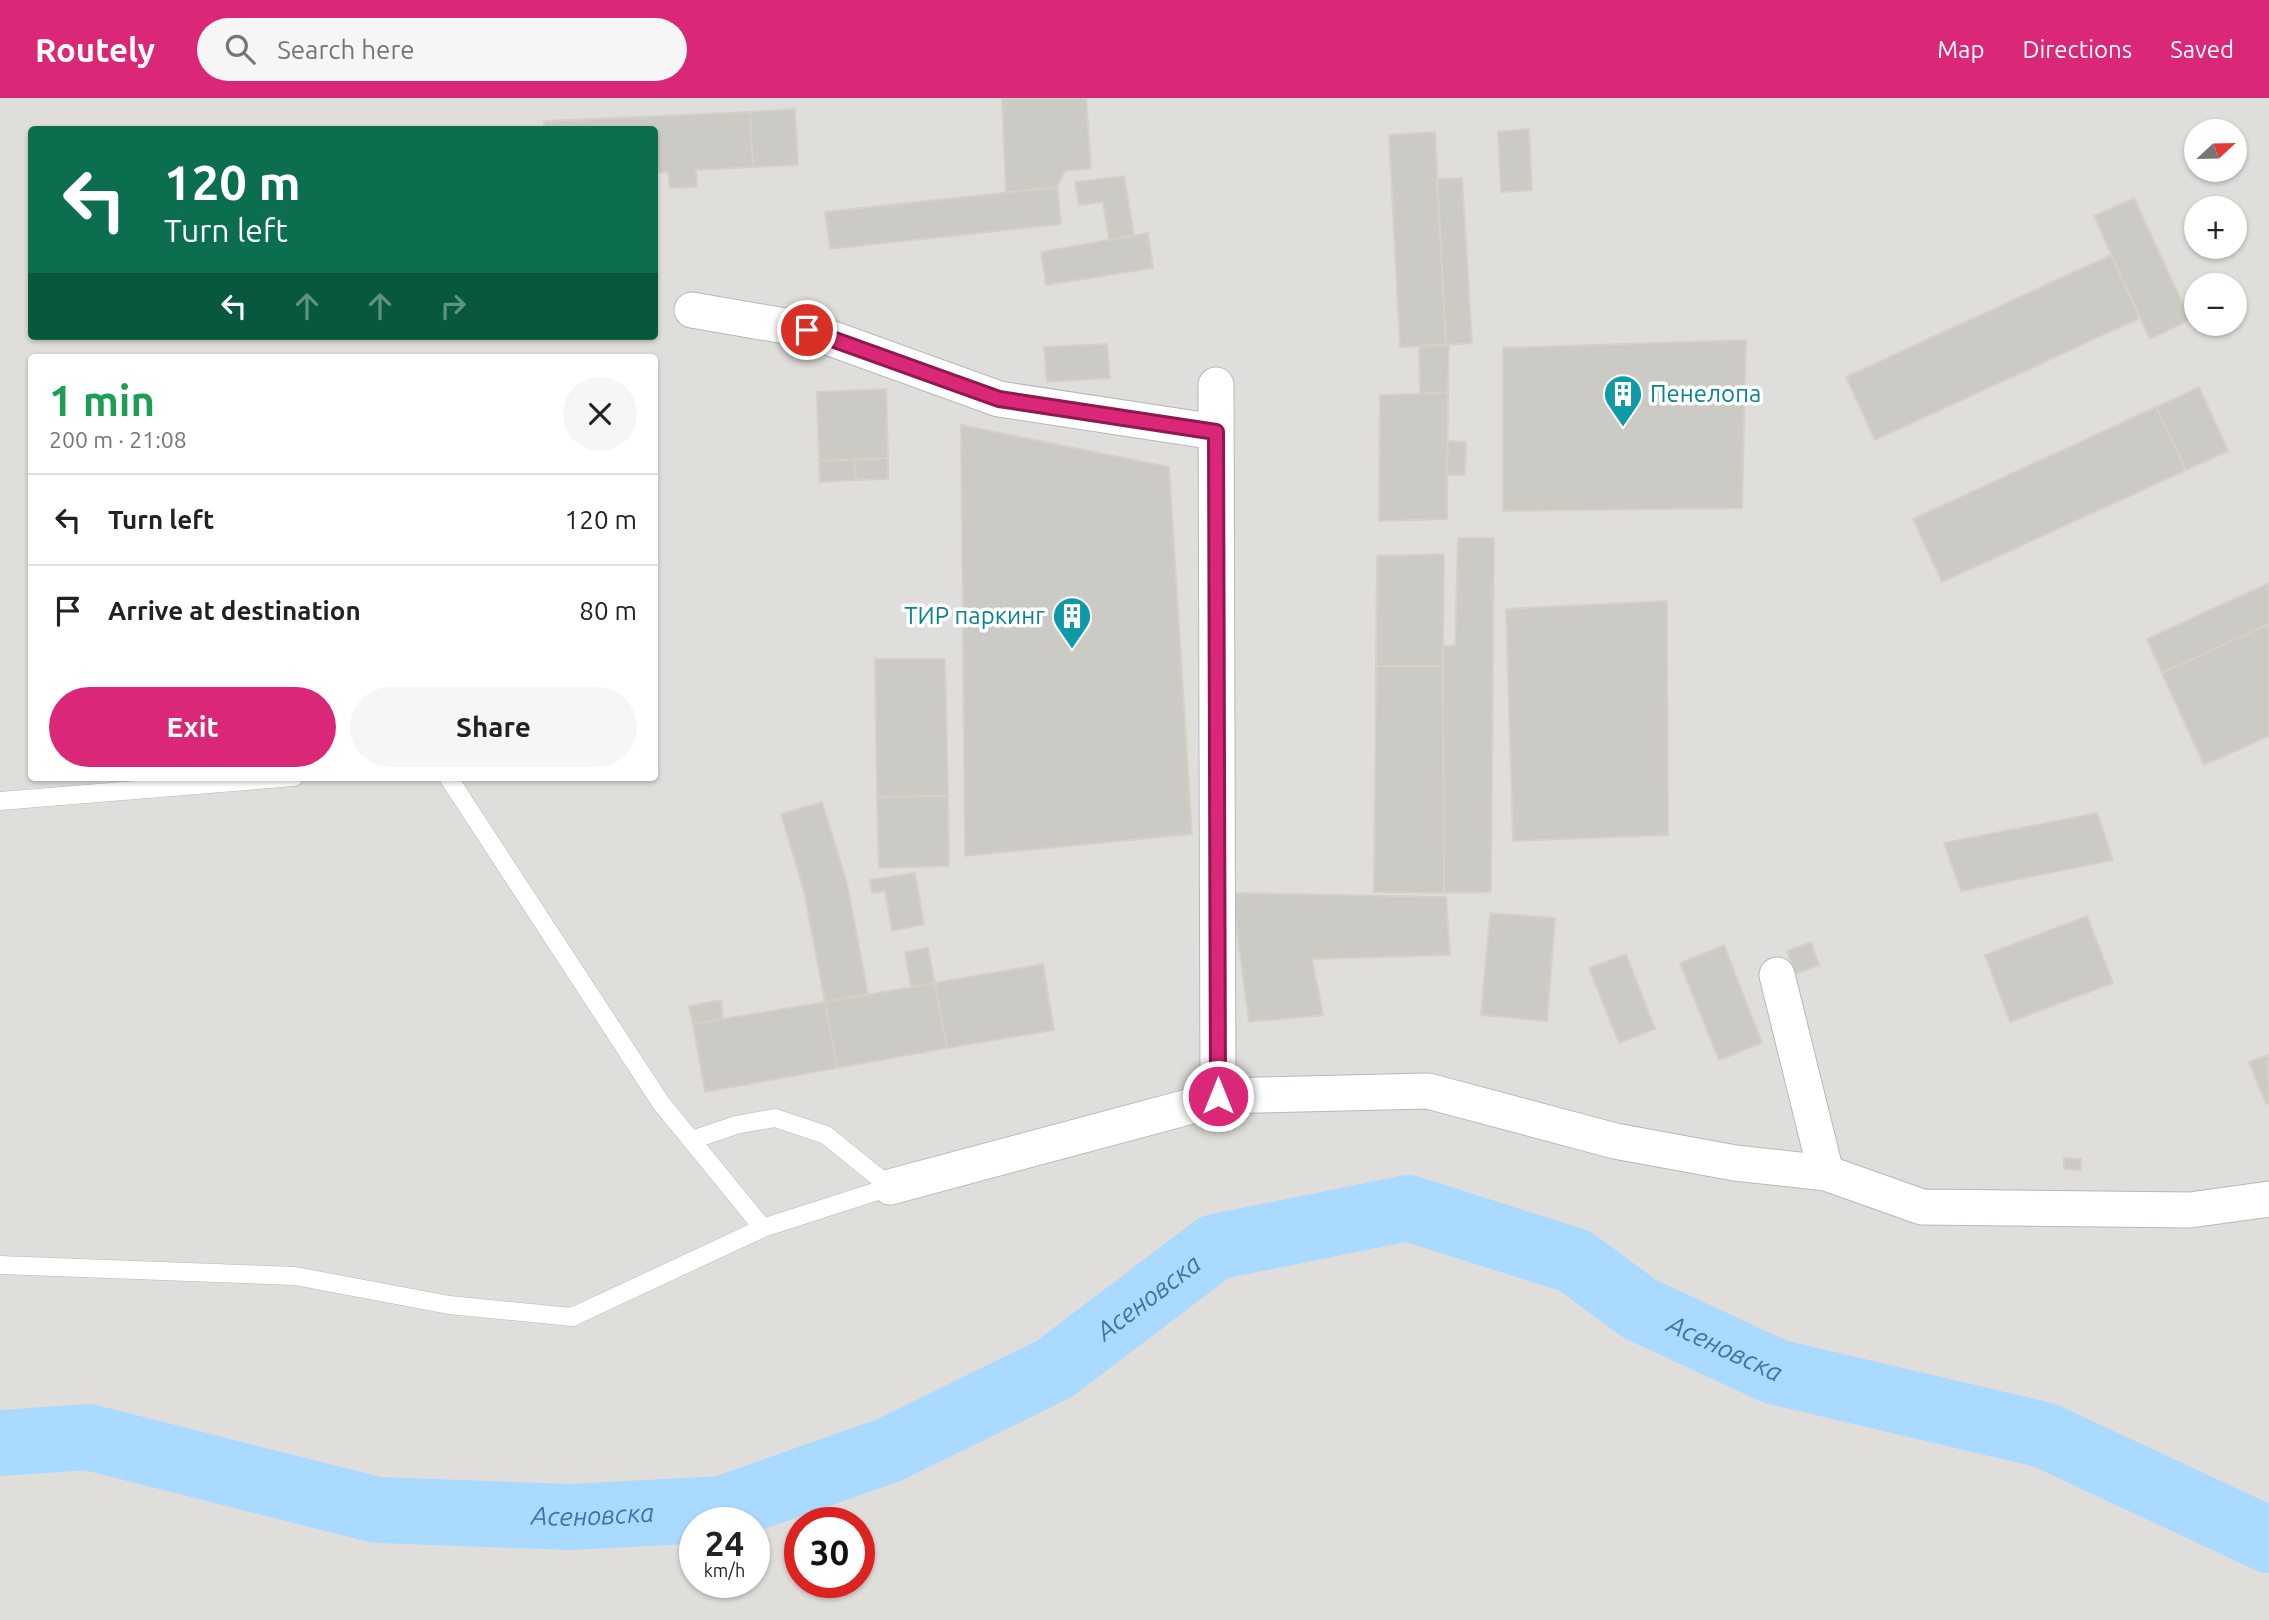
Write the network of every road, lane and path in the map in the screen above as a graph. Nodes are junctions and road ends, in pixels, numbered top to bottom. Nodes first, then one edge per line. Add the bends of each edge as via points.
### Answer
1 (692, 310) dead end
2 (1216, 384) dead end
3 (1216, 432) junction
4 (245, 781) edge
5 (451, 781) edge
6 (0, 801) edge
7 (1777, 975) dead end
8 (1218, 1096) junction
9 (692, 1140) junction
10 (1826, 1173) junction
11 (890, 1187) junction
12 (2269, 1199) edge
13 (763, 1228) junction
14 (0, 1265) edge

1 - 3 street via 807,330 999,399
2 - 3 street
3 - 8 street
4 - 6 lane
5 - 9 lane via 661,1103
7 - 10 street
8 - 10 street via 1428,1091 1615,1141 1735,1163
8 - 11 street
9 - 11 lane via 775,1118 826,1135
9 - 13 lane
10 - 12 street via 1922,1208 2190,1210
11 - 13 lane
13 - 14 lane via 572,1317 449,1306 295,1276

